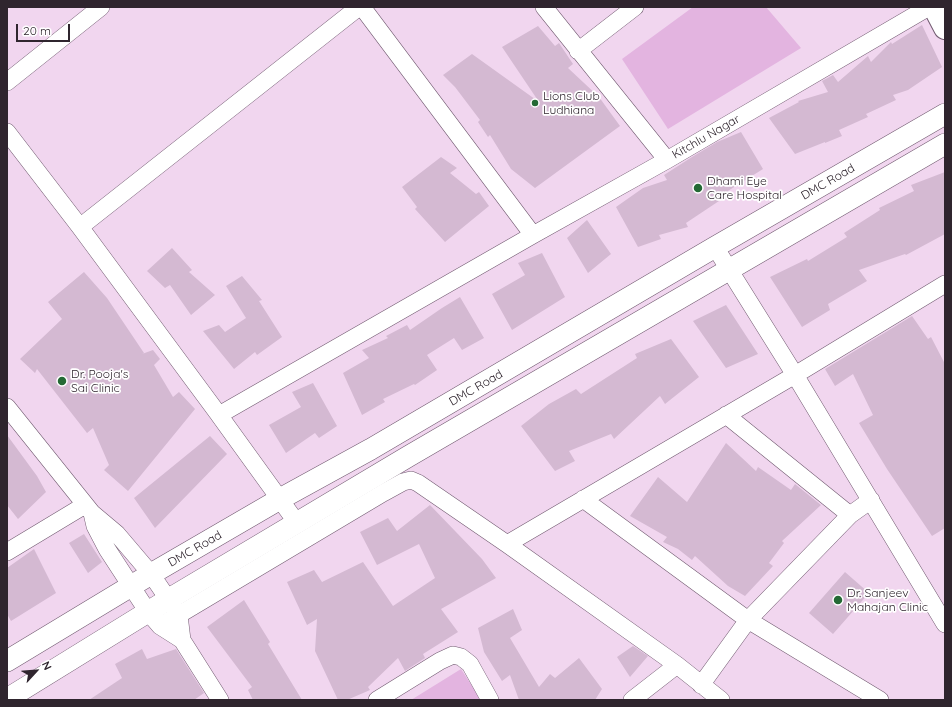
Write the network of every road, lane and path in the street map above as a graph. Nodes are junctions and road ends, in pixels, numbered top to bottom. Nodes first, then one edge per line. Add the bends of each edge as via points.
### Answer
1 (100, 7) edge
2 (359, 7) edge
3 (362, 7) edge
4 (544, 7) edge
5 (635, 7) edge
6 (929, 7) edge
7 (934, 7) edge
8 (945, 28) edge
9 (578, 51) junction
10 (7, 82) edge
11 (945, 114) edge
12 (7, 132) edge
13 (945, 144) edge
14 (667, 160) junction
15 (80, 227) junction
16 (533, 235) junction
17 (715, 247) junction
18 (729, 270) junction
19 (945, 284) edge
20 (794, 375) junction
21 (7, 406) edge
22 (219, 415) junction
23 (726, 415) junction
24 (280, 499) junction
25 (583, 499) junction
26 (871, 500) junction
27 (88, 509) junction
28 (850, 515) junction
29 (297, 523) junction
30 (507, 544) junction
31 (7, 552) edge
32 (152, 574) junction
33 (130, 587) junction
34 (174, 607) junction
35 (154, 619) junction
36 (748, 620) junction
37 (945, 624) edge
38 (182, 640) junction
39 (7, 661) edge
40 (677, 665) junction
41 (701, 684) junction
42 (7, 699) edge
43 (220, 700) edge
44 (377, 700) edge
45 (490, 700) edge
46 (632, 700) edge
47 (721, 700) edge
48 (880, 700) edge

1 - 10 street
2 - 15 street
3 - 16 street
4 - 9 street, Kitchlu Nagar
5 - 9 street
6 - 14 street, Kitchlu Nagar
7 - 8 main road
9 - 14 street, Kitchlu Nagar
11 - 17 street, DMC Road
12 - 15 street
13 - 18 street
14 - 16 street
15 - 22 street
16 - 22 street
17 - 18 street
17 - 24 street, DMC Road via 371,449
18 - 20 street
18 - 29 street
19 - 20 street
20 - 23 street
20 - 26 street
21 - 27 street
22 - 24 street
23 - 25 street
23 - 28 street
24 - 29 street
24 - 32 street, DMC Road
25 - 30 street
25 - 36 street
26 - 28 street
26 - 37 street
27 - 31 street
27 - 32 street via 121,539
27 - 33 street via 107,549
28 - 36 street
29 - 34 street
30 - 34 street via 411,480 403,482
30 - 40 street
32 - 33 street, DMC Road
32 - 34 street
33 - 35 street
33 - 39 street, DMC Road
34 - 35 street
34 - 38 street
35 - 38 street
35 - 42 street
36 - 41 street
36 - 48 street
38 - 43 street
40 - 41 street
40 - 46 street
41 - 47 street
44 - 45 street via 440,660 454,655 470,664

